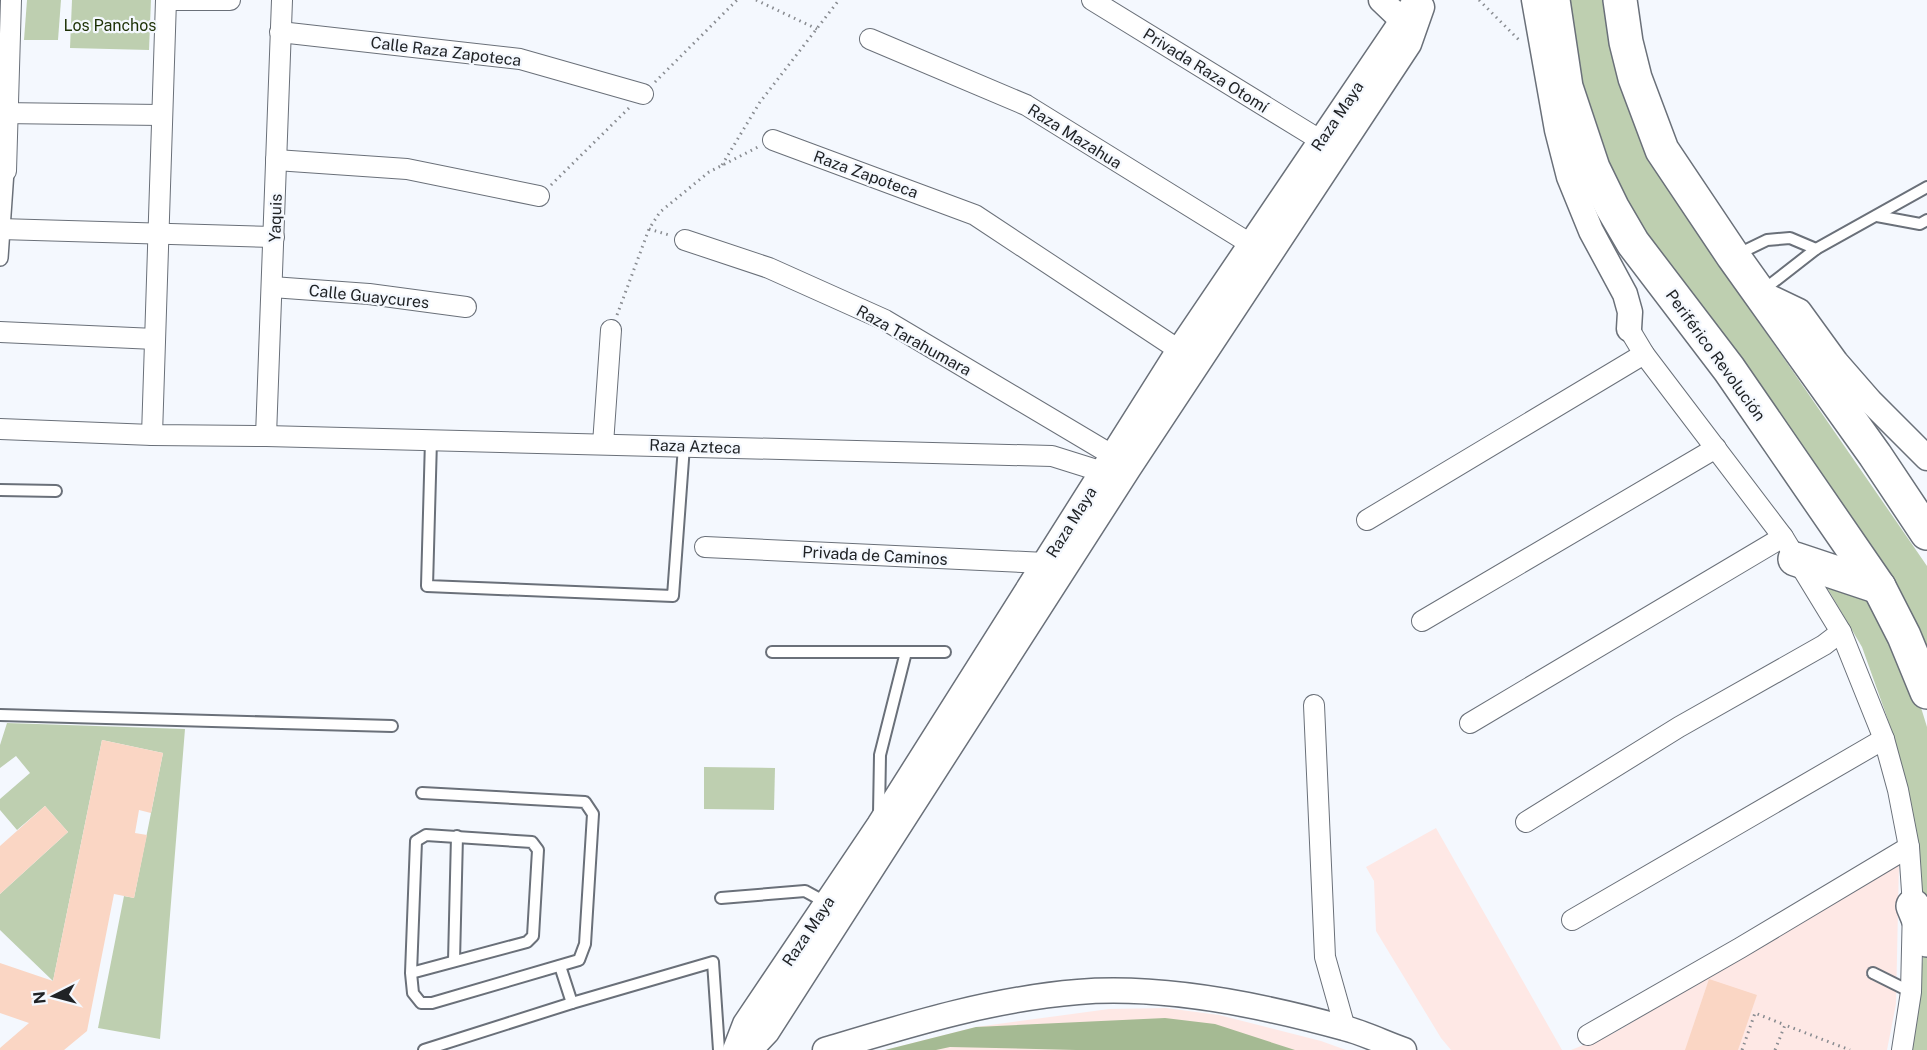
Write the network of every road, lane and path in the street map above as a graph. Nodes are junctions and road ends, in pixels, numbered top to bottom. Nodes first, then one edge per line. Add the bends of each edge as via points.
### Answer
1 (11, 0) edge
2 (166, 0) edge
3 (230, 0) edge
4 (282, 0) edge
5 (737, 0) edge
6 (756, 0) edge
7 (839, 0) edge
8 (1092, 0) edge
9 (1381, 0) edge
10 (1416, 0) edge
11 (1426, 0) edge
12 (1479, 0) edge
13 (1535, 0) edge
14 (1553, 0) edge
15 (1620, 0) edge
16 (1403, 21) junction
17 (817, 29) junction
18 (280, 32) junction
19 (870, 39) dead end
20 (1521, 42) dead end
21 (1409, 44) junction
22 (5, 48) edge
23 (1566, 87) junction
24 (643, 94) junction
25 (4, 114) edge
26 (161, 115) junction
27 (773, 140) joint
28 (1320, 140) junction
29 (276, 160) junction
30 (722, 165) junction
31 (6, 171) joint
32 (1927, 188) edge
33 (538, 196) joint
34 (1877, 216) junction
35 (1927, 220) edge
36 (1, 229) edge
37 (159, 234) junction
38 (274, 237) junction
39 (685, 240) dead end
40 (1816, 249) junction
41 (1259, 250) junction
42 (1733, 256) junction
43 (0, 258) edge
44 (273, 287) junction
45 (1760, 293) junction
46 (465, 306) dead end
47 (1629, 329) joint
48 (611, 330) joint
49 (0, 332) edge
50 (155, 339) junction
51 (1179, 350) junction
52 (1644, 354) junction
53 (0, 429) edge
54 (152, 435) junction
55 (266, 436) junction
56 (430, 440) junction
57 (603, 444) junction
58 (684, 446) junction
59 (1716, 448) junction
60 (1927, 458) edge
61 (1116, 469) junction
62 (0, 490) edge
63 (56, 491) dead end
64 (1367, 520) dead end
65 (1927, 533) edge
66 (705, 547) dead end
67 (1789, 548) junction
68 (1045, 563) junction
69 (1879, 587) junction
70 (1422, 621) dead end
71 (1841, 632) junction
72 (772, 652) dead end
73 (906, 652) junction
74 (945, 652) dead end
75 (1927, 692) edge
76 (1314, 705) dead end
77 (0, 715) edge
78 (1470, 723) dead end
79 (392, 726) dead end
80 (1884, 739) junction
81 (422, 793) dead end
82 (1526, 822) dead end
83 (886, 830) junction
84 (457, 836) junction
85 (1909, 847) junction
86 (721, 898) dead end
87 (827, 903) junction
88 (1913, 906) junction
89 (1572, 920) dead end
90 (1927, 940) edge
91 (454, 961) junction
92 (560, 966) junction
93 (411, 973) junction
94 (1873, 973) dead end
95 (1911, 992) junction
96 (572, 1003) junction
97 (1785, 1025) junction
98 (1345, 1028) junction
99 (1588, 1035) dead end
100 (424, 1050) edge
101 (719, 1050) edge
102 (735, 1050) edge
103 (750, 1050) edge
104 (825, 1050) edge
105 (1404, 1050) edge
106 (1742, 1050) edge
107 (1775, 1050) edge
108 (1850, 1050) edge
109 (1902, 1050) edge

1 - 22 street
2 - 3 street
2 - 26 street
4 - 18 street, Yaquis
5 - 24 path
6 - 17 path
7 - 17 path
8 - 28 street, Privada Raza Otomí
9 - 16 street
10 - 16 street, Raza Maya
11 - 21 street, Raza Maya
12 - 20 path
13 - 23 street
13 - 47 street via 1569,177 1591,231 1625,294
14 - 23 highway, Periférico Revolución
15 - 42 highway via 1635,78 1662,150
16 - 21 street
16 - 28 street, Raza Maya
17 - 30 path via 760,102
18 - 24 street, Calle Raza Zapoteca via 520,59
18 - 29 street, Yaquis
19 - 41 street, Raza Mazahua via 1026,105
21 - 41 street, Raza Maya
22 - 25 street
23 - 69 highway, Periférico Revolución via 1593,168 1633,243 1729,369
24 - 33 path
25 - 26 street
25 - 31 street
26 - 37 street
27 - 30 path
27 - 51 street, Raza Zapoteca via 975,215
28 - 41 street, Raza Maya
29 - 33 street via 407,170
29 - 38 street, Yaquis
30 - 48 path via 660,212 649,229
31 - 36 street
32 - 34 lane
34 - 35 lane via 1920,224
34 - 40 lane
36 - 37 street
36 - 43 street
37 - 38 street
37 - 50 street
38 - 44 street, Yaquis
39 - 61 street, Raza Tarahumara via 770,268 885,320
40 - 42 lane via 1790,238 1767,240
40 - 45 lane
41 - 51 street, Raza Maya
41 - 61 street, Raza Maya
42 - 45 highway
44 - 46 street, Calle Guaycures
44 - 55 street, Yaquis
45 - 60 street via 1798,311 1870,401
45 - 65 highway
47 - 52 street
48 - 57 street
49 - 50 street
50 - 54 street
51 - 61 street, Raza Maya
52 - 59 street
52 - 64 street
53 - 54 street, Raza Azteca
54 - 55 street, Raza Azteca
55 - 56 street, Raza Azteca
56 - 57 street, Raza Azteca
56 - 58 lane via 427,586 673,596
57 - 58 street, Raza Azteca
58 - 61 street, Raza Azteca via 1052,456
59 - 67 street
59 - 70 street
61 - 68 street, Raza Maya
61 - 83 street, Raza Maya
62 - 63 lane
66 - 68 street, Privada de Caminos
67 - 69 highway
67 - 71 street
67 - 78 street
68 - 83 street, Raza Maya
69 - 75 highway, Periférico Revolución
71 - 80 street
71 - 82 street
72 - 73 lane
73 - 74 lane
73 - 83 lane via 880,755
76 - 98 street via 1325,957
77 - 79 lane
80 - 85 street
80 - 89 street
81 - 92 lane via 585,802 593,814 585,944 579,960
83 - 87 street, Raza Maya
83 - 103 street, Raza Maya via 767,1032
84 - 91 lane
84 - 91 lane via 532,842 538,850 533,936 526,942
84 - 93 lane via 426,834 416,841
85 - 88 street
85 - 99 street
86 - 87 lane via 805,891
87 - 102 street, Raza Maya via 746,1024
88 - 90 highway
88 - 95 street
91 - 93 lane
92 - 93 lane via 432,1003 421,1003 413,993
92 - 96 lane
94 - 95 lane
95 - 109 street
96 - 100 lane
96 - 101 lane via 713,962
97 - 106 path via 1755,1012
97 - 107 path
97 - 108 path
98 - 104 street via 1226,1001 1153,992 1079,992 1007,1001 936,1017
98 - 105 street

